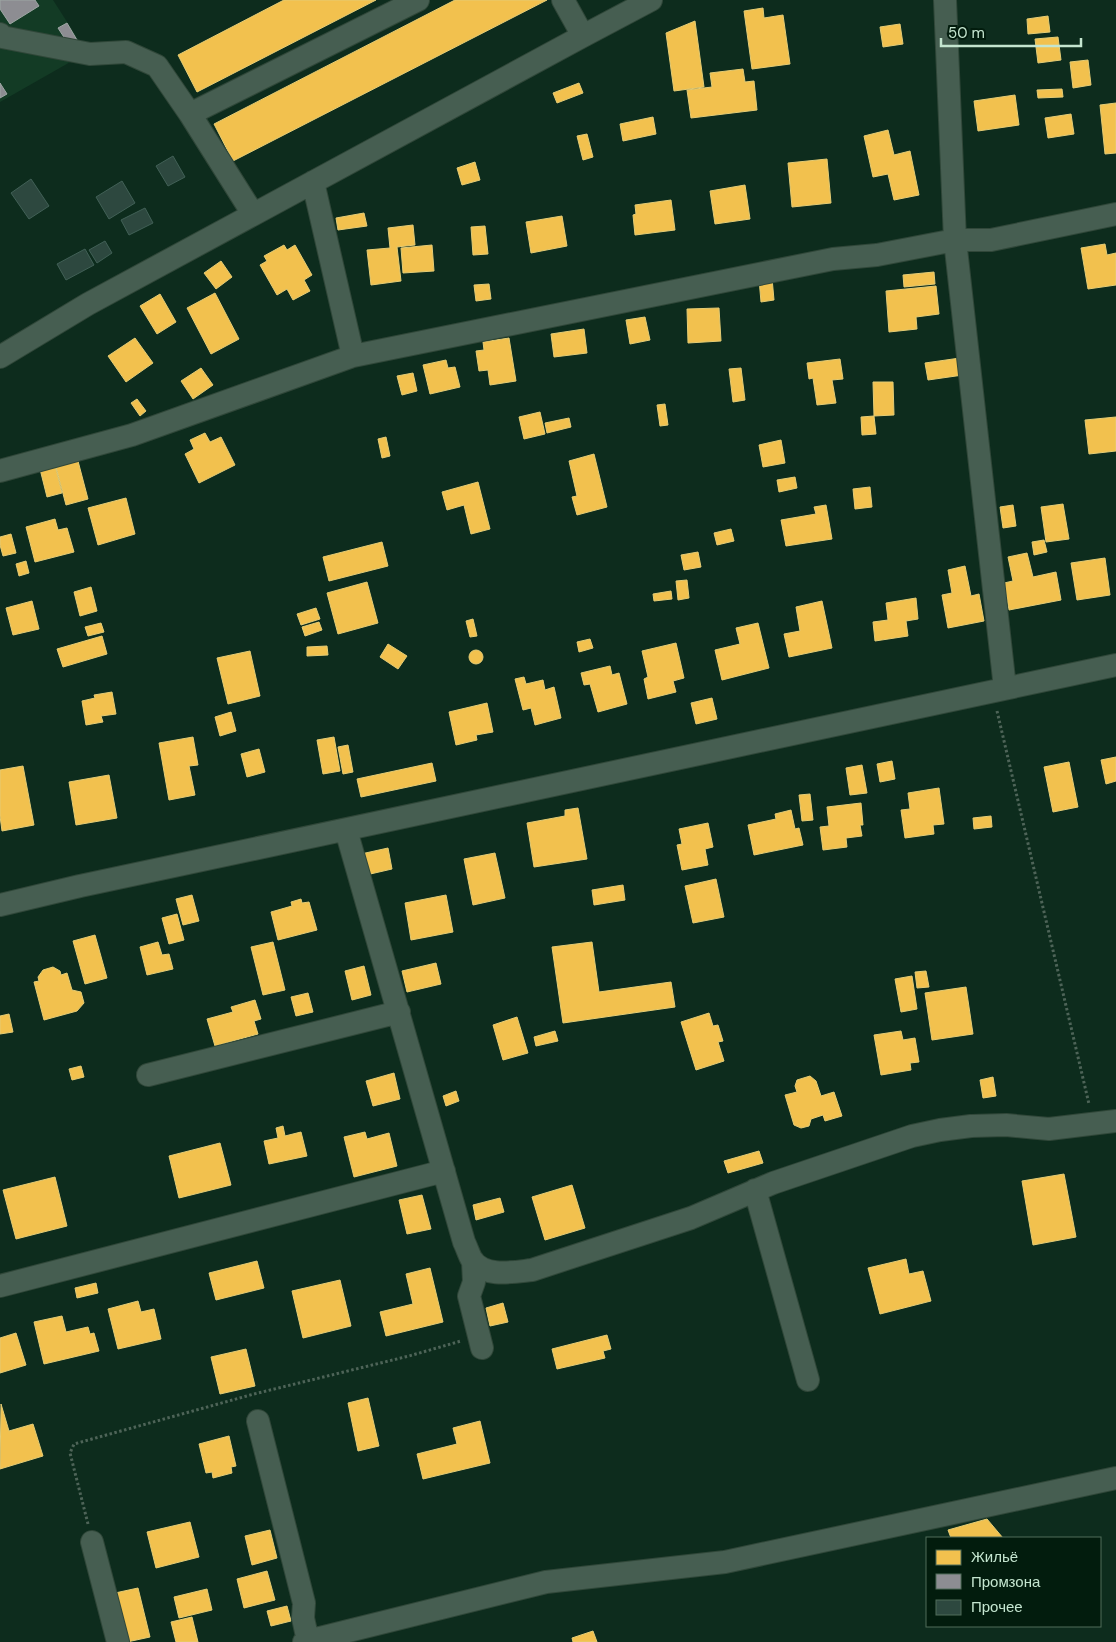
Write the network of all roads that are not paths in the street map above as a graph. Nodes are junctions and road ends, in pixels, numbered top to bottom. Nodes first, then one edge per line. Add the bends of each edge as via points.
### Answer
1 (418, 0) edge
2 (563, 0) edge
3 (651, 0) edge
4 (945, 0) edge
5 (627, 5) edge
6 (0, 34) edge
7 (582, 36) junction
8 (190, 114) junction
9 (313, 182) junction
10 (253, 214) junction
11 (1116, 214) edge
12 (955, 240) junction
13 (353, 356) junction
14 (0, 357) edge
15 (0, 471) edge
16 (1116, 665) edge
17 (999, 690) junction
18 (346, 830) junction
19 (0, 905) edge
20 (398, 1012) junction
21 (148, 1075) dead end
22 (1116, 1121) edge
23 (444, 1170) junction
24 (755, 1190) junction
25 (473, 1261) junction
26 (0, 1286) edge
27 (482, 1348) dead end
28 (808, 1380) dead end
29 (258, 1421) dead end
30 (1116, 1478) edge
31 (92, 1542) dead end
32 (306, 1641) edge
33 (118, 1642) edge

1 - 8 street
2 - 7 street
3 - 5 street
4 - 12 street
5 - 7 street
6 - 8 street via 90,54 126,52 157,66
7 - 9 street
8 - 10 street
9 - 10 street
9 - 13 street
10 - 14 street via 88,304
11 - 12 street via 991,240
12 - 13 street via 878,256 833,259
12 - 17 street
13 - 15 street via 132,435
16 - 17 street
17 - 18 street
18 - 19 street
18 - 20 street
20 - 21 street
20 - 23 street
22 - 24 street via 1049,1129 1006,1125 940,1130 912,1136
23 - 25 street via 464,1242
23 - 26 street
24 - 25 street via 691,1218 532,1270 487,1271
24 - 28 street
25 - 27 street via 474,1282 469,1296
29 - 32 street via 304,1603
30 - 32 street via 725,1562 546,1582
31 - 33 street

